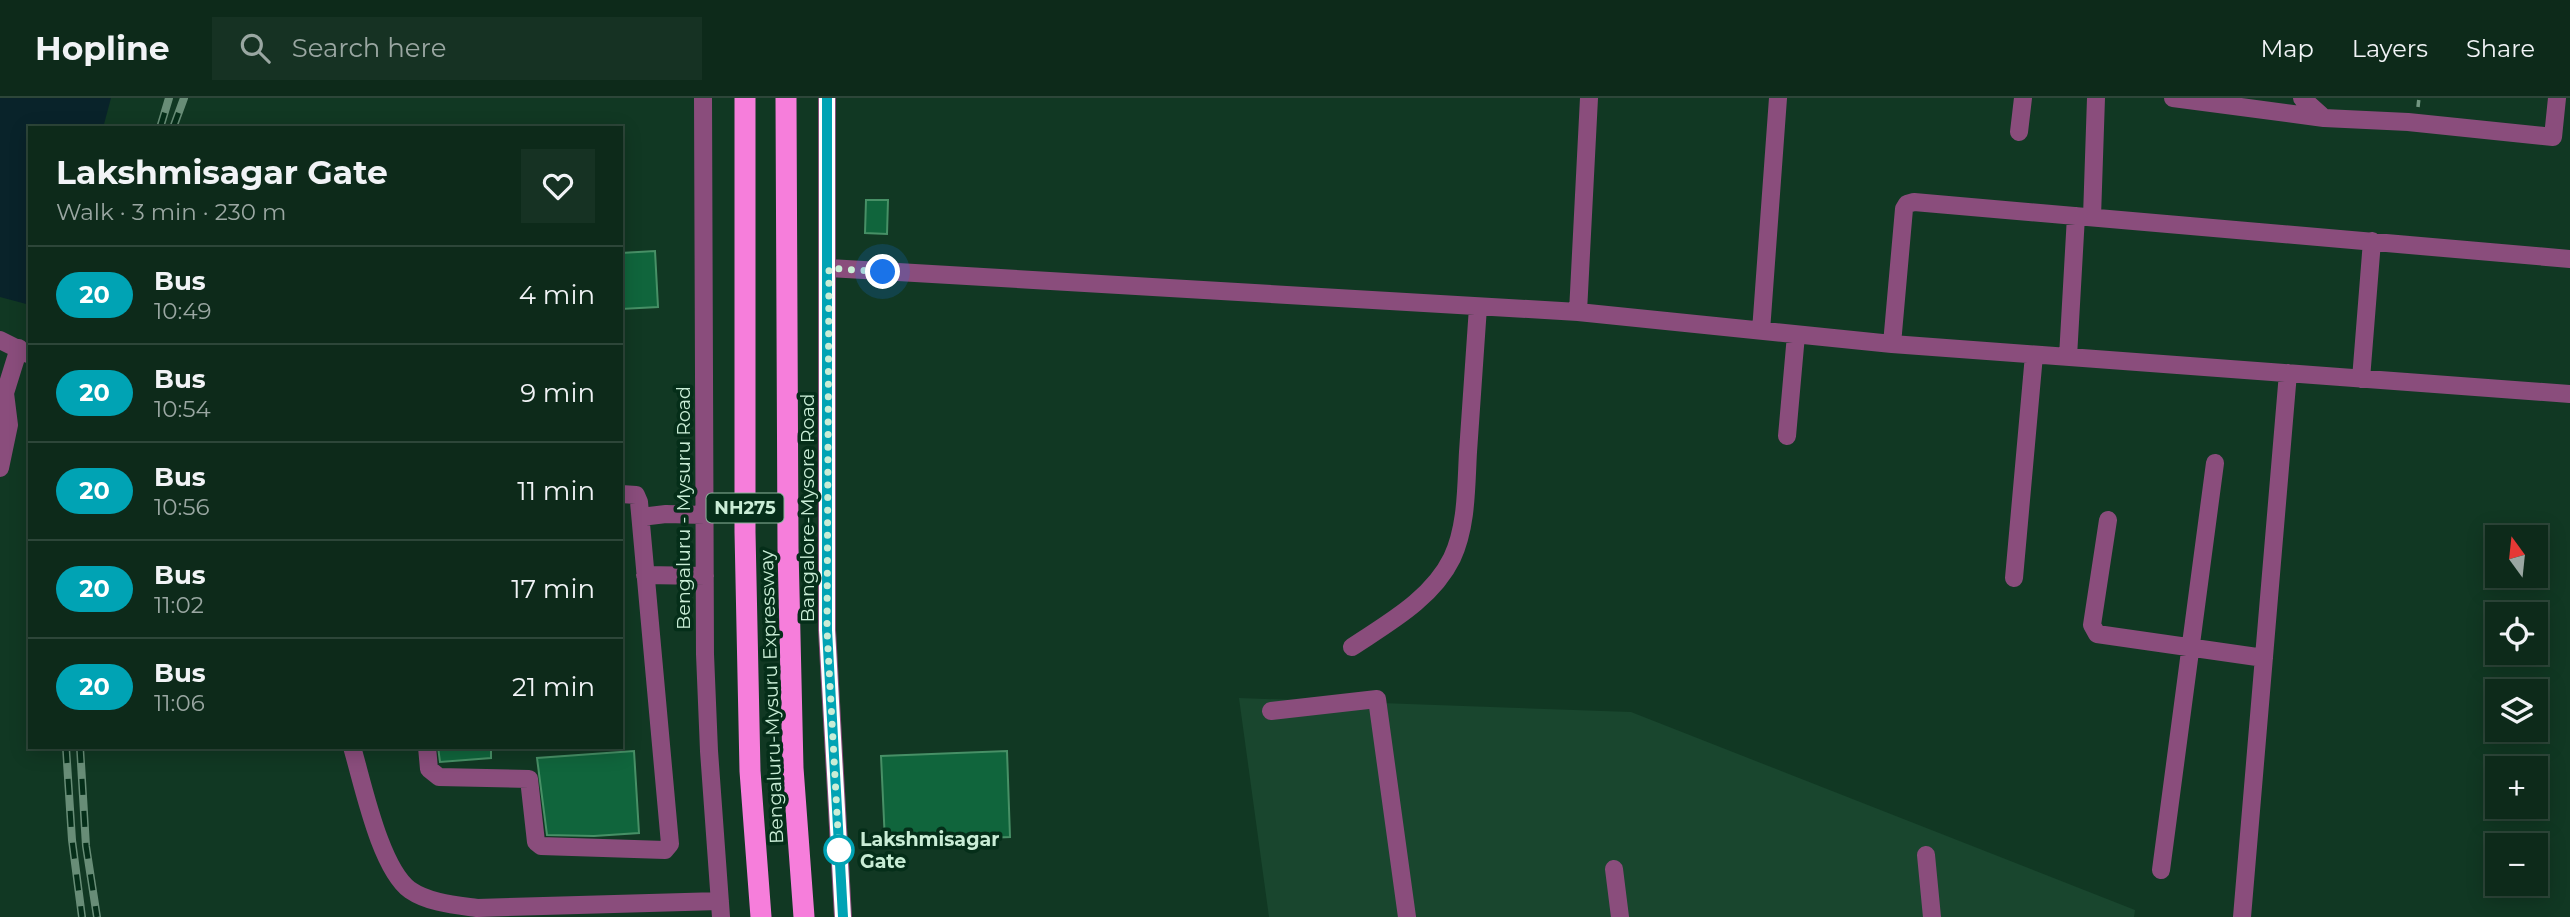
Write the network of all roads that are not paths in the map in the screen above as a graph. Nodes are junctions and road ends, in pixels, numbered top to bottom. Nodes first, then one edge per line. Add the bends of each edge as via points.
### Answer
1 (703, 98) edge
2 (745, 98) edge
3 (786, 98) edge
4 (827, 98) edge
5 (1589, 98) edge
6 (1778, 98) edge
7 (2023, 98) edge
8 (2096, 98) edge
9 (2173, 98) edge
10 (2302, 98) edge
11 (2557, 98) edge
12 (2323, 118) junction
13 (2019, 132) dead end
14 (2084, 216) junction
15 (2372, 241) junction
16 (2570, 259) edge
17 (829, 268) junction
18 (1478, 307) junction
19 (1578, 312) junction
20 (1761, 331) junction
21 (1796, 335) junction
22 (0, 340) edge
23 (1892, 344) junction
24 (24, 351) edge
25 (2034, 355) junction
26 (2068, 357) junction
27 (2288, 373) junction
28 (2361, 379) junction
29 (2570, 394) edge
30 (2, 396) edge
31 (1787, 436) dead end
32 (2215, 463) dead end
33 (0, 468) edge
34 (623, 494) edge
35 (705, 515) junction
36 (641, 517) junction
37 (2108, 520) dead end
38 (645, 575) junction
39 (705, 576) junction
40 (2014, 578) dead end
41 (1352, 646) dead end
42 (2190, 649) junction
43 (2264, 658) junction
44 (1271, 711) dead end
45 (353, 749) edge
46 (427, 749) edge
47 (1926, 855) dead end
48 (1614, 869) dead end
49 (2161, 870) dead end
50 (721, 909) edge
51 (454, 911) edge
52 (549, 911) edge
53 (761, 917) edge
54 (804, 917) edge
55 (843, 917) edge
56 (1407, 917) edge
57 (1620, 917) edge
58 (1932, 917) edge
59 (2242, 917) edge

1 - 35 street, Bengaluru - Mysuru Road / NH275
2 - 53 highway, Bengaluru-Mysuru Expressway / NH275 via 745,532 750,771
3 - 54 highway, Bengaluru-Mysuru Expressway / NH275 via 788,575 793,768
4 - 17 street, Bangalore-Mysore Road
5 - 19 street
6 - 20 street
7 - 13 street
8 - 14 street
9 - 12 street
10 - 12 street
11 - 12 street via 2553,137
14 - 15 street
14 - 23 street via 1907,204
14 - 26 street
15 - 16 street
15 - 28 street
17 - 18 street
17 - 55 street, Bangalore-Mysore Road via 827,630
18 - 19 street
18 - 41 street via 1460,535 1451,559 1410,608
19 - 20 street
20 - 21 street
21 - 23 street
21 - 31 street
22 - 24 street
23 - 25 street
24 - 30 street
25 - 26 street
25 - 40 street
26 - 27 street
27 - 28 street
27 - 43 street
28 - 29 street
30 - 33 street via 9,425
32 - 42 street
34 - 36 street via 636,495
35 - 36 street
35 - 39 street, Bengaluru - Mysuru Road / NH275
36 - 38 street
37 - 42 street via 2092,625 2097,634
38 - 39 street
38 - 46 street via 670,833 665,850 541,846 536,842 529,779 439,776 429,769
39 - 50 street, Bengaluru - Mysuru Road / NH275 via 709,751
42 - 43 street
42 - 49 street
43 - 59 street
44 - 56 street via 1377,699
45 - 51 street via 387,859 411,891
47 - 58 street
48 - 57 street
50 - 52 street
51 - 52 street

